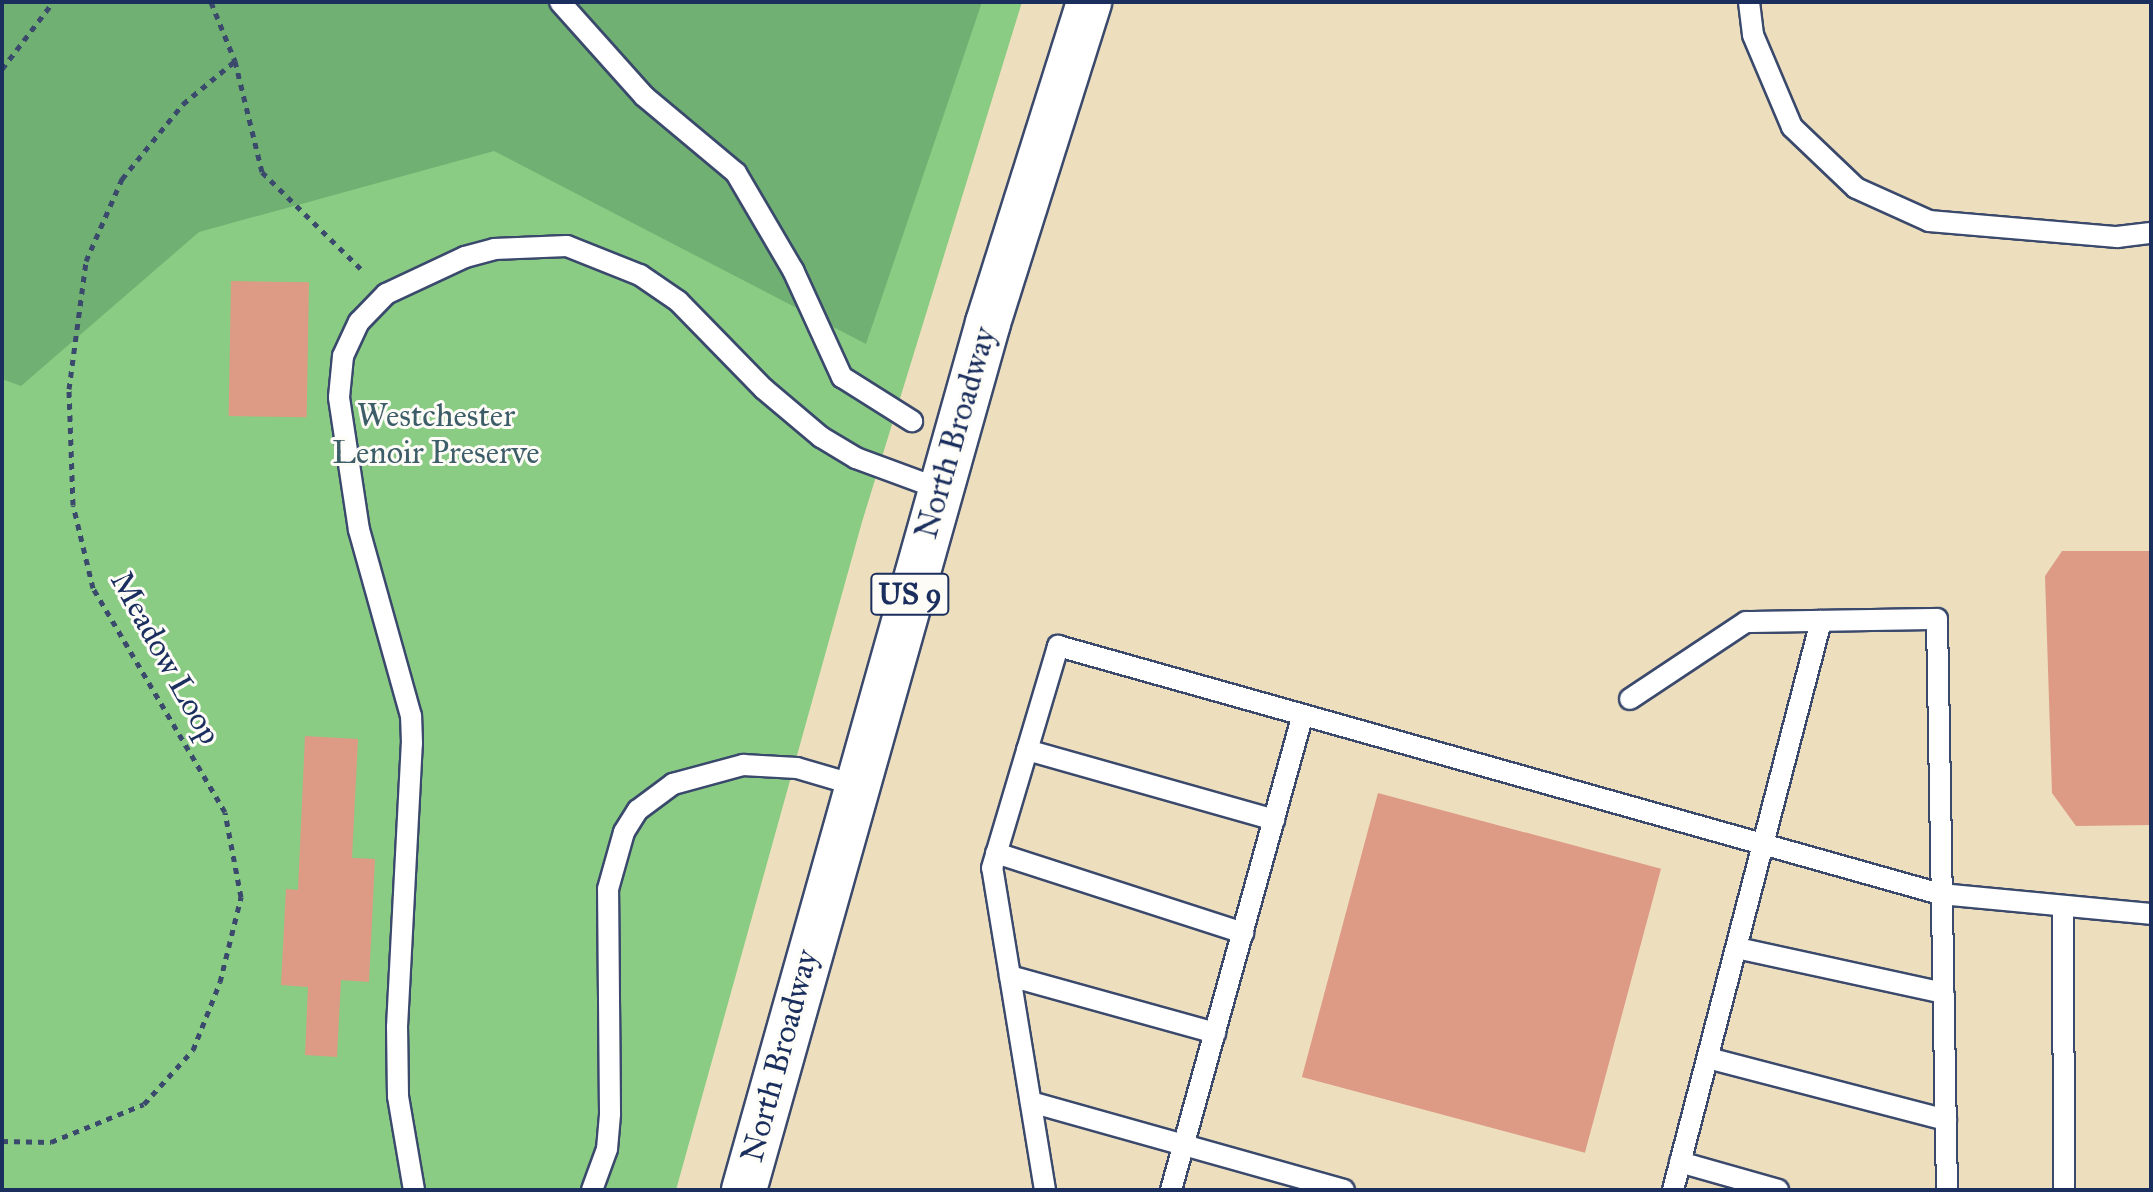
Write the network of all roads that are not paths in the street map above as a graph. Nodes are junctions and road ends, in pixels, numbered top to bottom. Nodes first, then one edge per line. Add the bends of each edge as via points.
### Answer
1 (560, 2) edge
2 (1089, 2) edge
3 (1749, 2) edge
4 (2151, 233) edge
5 (912, 421) dead end
6 (940, 489) junction
7 (1821, 621) junction
8 (1630, 699) dead end
9 (1303, 715) junction
10 (1027, 750) junction
11 (855, 785) junction
12 (1274, 820) junction
13 (1764, 844) junction
14 (996, 853) junction
15 (1940, 894) junction
16 (2063, 906) junction
17 (2151, 914) edge
18 (1243, 933) junction
19 (1737, 948) junction
20 (1010, 976) junction
21 (1943, 993) junction
22 (1215, 1033) junction
23 (1708, 1058) junction
24 (1031, 1102) junction
25 (1946, 1120) junction
26 (1184, 1143) junction
27 (1680, 1162) junction
28 (414, 1190) edge
29 (592, 1190) edge
30 (744, 1190) edge
31 (1045, 1190) edge
32 (1171, 1190) edge
33 (1344, 1190) edge
34 (1673, 1190) edge
35 (1778, 1190) edge
36 (1947, 1190) edge
37 (2064, 1190) edge

1 - 5 lane via 644,96 736,173 793,270 842,377
2 - 6 main road, North Broadway / US 9
3 - 4 lane via 1753,35 1792,127 1856,188 1929,221 2089,236
6 - 11 main road, North Broadway / US 9
6 - 28 lane via 856,458 821,437 764,389 678,301 605,258 567,246 494,249 386,294 359,322 348,345 339,397 359,530 411,716 412,784 397,1027 398,1096
7 - 8 lane via 1746,622
7 - 13 lane
7 - 15 lane via 1937,619
9 - 10 lane via 1058,646
9 - 12 lane
9 - 13 lane
10 - 12 lane
10 - 14 lane
11 - 29 lane via 797,768 743,765 673,784 638,810 624,832 608,889 610,1113 607,1149
11 - 30 main road, North Broadway / US 9
12 - 18 lane
13 - 15 lane
13 - 19 lane
14 - 18 lane
14 - 20 lane via 992,868
15 - 16 lane
15 - 21 lane
16 - 17 lane
16 - 37 lane
18 - 22 lane
19 - 21 lane
19 - 23 lane
20 - 22 lane
20 - 24 lane
21 - 25 lane
22 - 26 lane
23 - 25 lane
23 - 27 lane
24 - 26 lane
24 - 31 lane
25 - 36 lane
26 - 32 lane
26 - 33 lane
27 - 34 lane
27 - 35 lane

